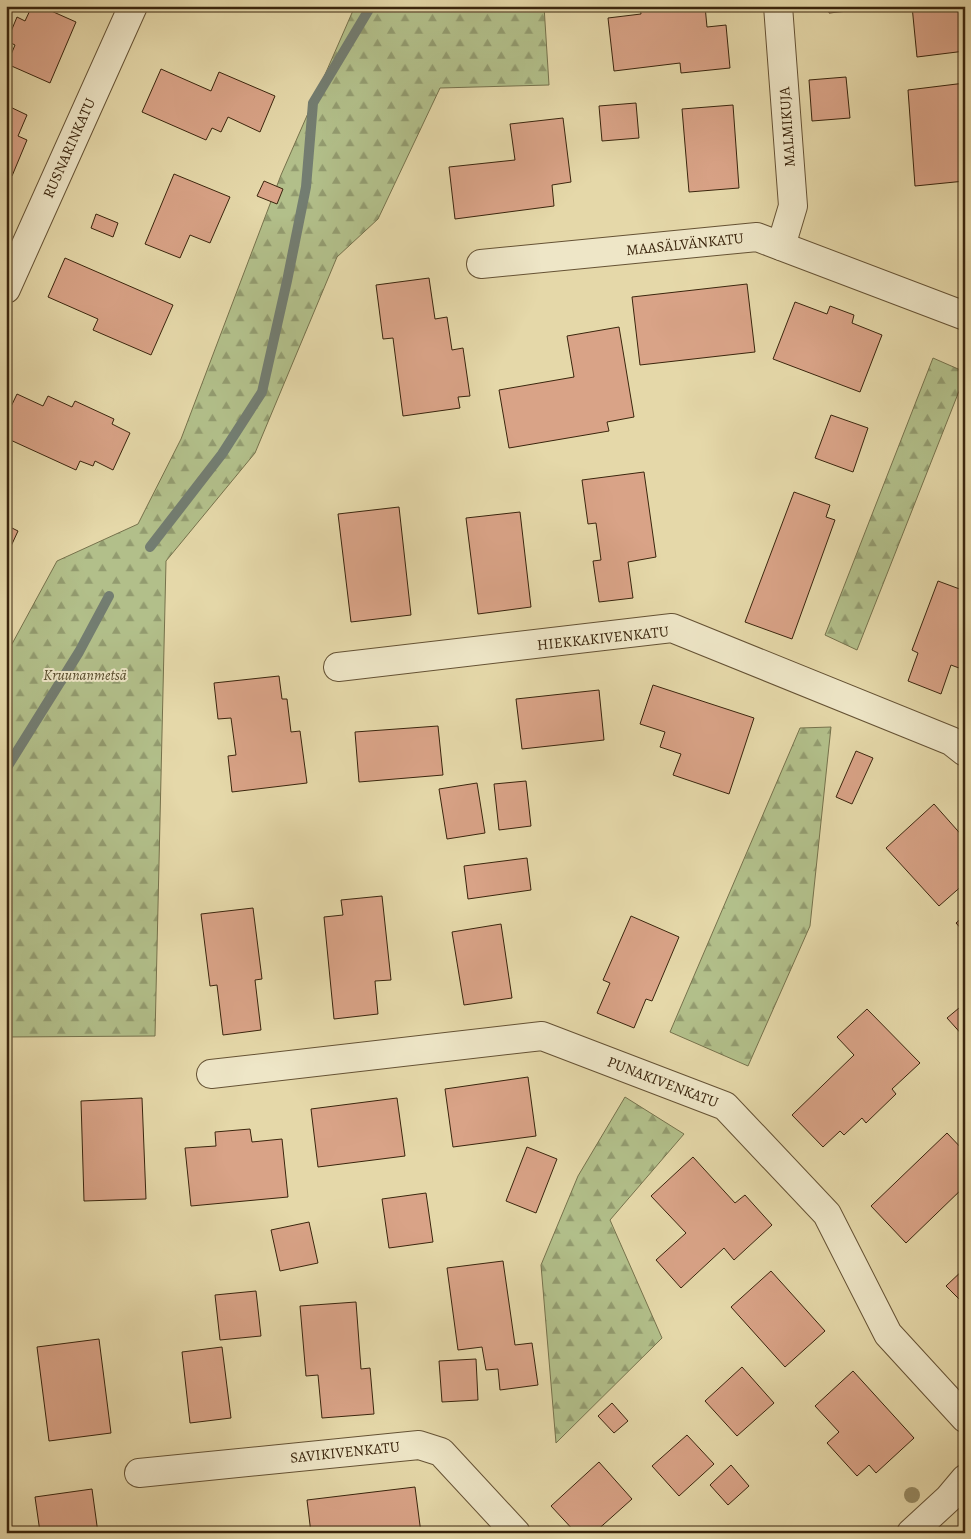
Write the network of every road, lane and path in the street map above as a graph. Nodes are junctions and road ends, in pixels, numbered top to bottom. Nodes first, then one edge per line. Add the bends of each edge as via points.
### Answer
1 (778, 6) edge
2 (125, 9) edge
3 (781, 246) junction
4 (481, 264) dead end
5 (6, 289) edge
6 (965, 316) edge
7 (338, 667) dead end
8 (965, 752) edge
9 (211, 1074) dead end
10 (965, 1418) edge
11 (139, 1473) dead end
12 (965, 1479) edge
13 (516, 1533) edge
14 (911, 1533) edge

1 - 3 street, MALMIKUJA via 793,206
2 - 5 street, RUSNARINKATU
3 - 4 street, MAASÄLVÄNKATU via 757,237
3 - 6 street, MAASÄLVÄNKATU
7 - 8 street, HIEKKAKIVENKATU via 672,628 951,741
9 - 10 street, PUNAKIVENKATU via 542,1036 726,1106 827,1214 888,1334
11 - 13 street, SAVIKIVENKATU via 418,1445 441,1452
12 - 14 street

